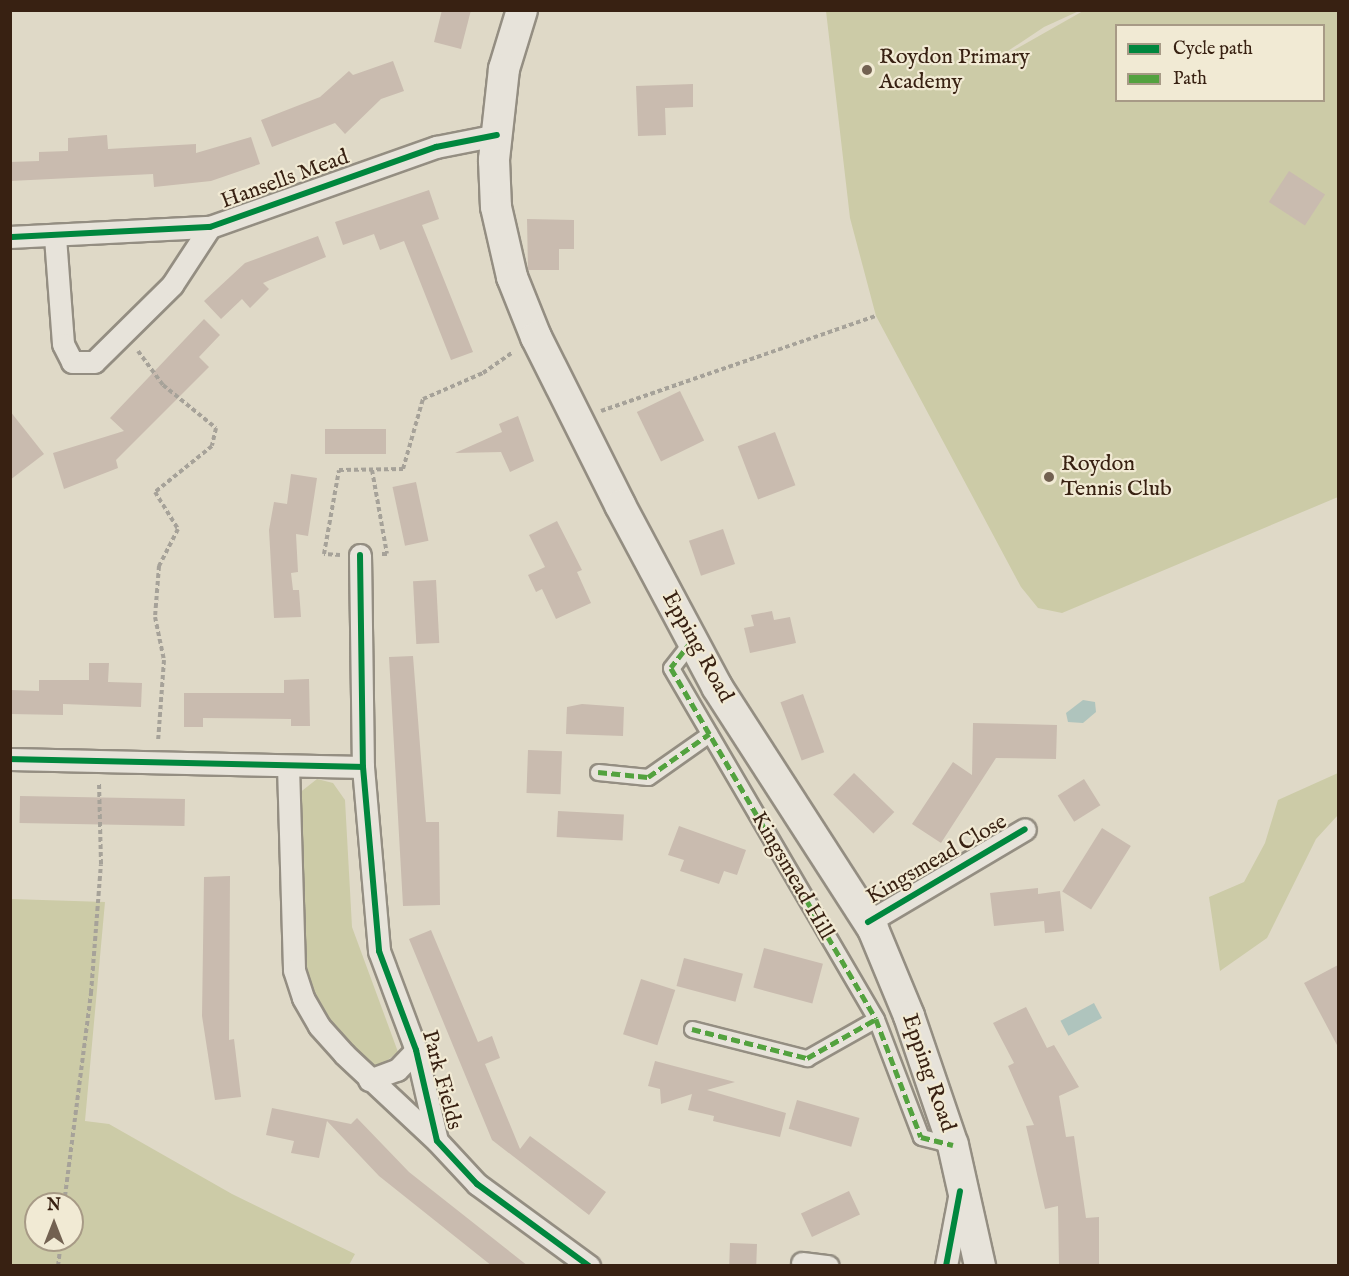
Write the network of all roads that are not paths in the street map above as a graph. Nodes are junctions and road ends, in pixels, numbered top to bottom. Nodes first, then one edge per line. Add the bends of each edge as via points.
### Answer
1 (522, 10) edge
2 (497, 135) junction
3 (210, 227) junction
4 (10, 237) edge
5 (55, 237) junction
6 (360, 555) road end
7 (692, 641) junction
8 (709, 734) junction
9 (10, 759) edge
10 (288, 766) junction
11 (363, 767) junction
12 (598, 772) dead end
13 (1025, 829) dead end
14 (868, 922) junction
15 (876, 1019) junction
16 (692, 1029) dead end
17 (416, 1050) junction
18 (369, 1080) junction
19 (437, 1141) junction
20 (953, 1145) junction
21 (960, 1191) junction
22 (802, 1263) dead end
23 (589, 1266) edge
24 (828, 1266) edge
25 (946, 1266) edge
26 (980, 1266) edge

1 - 2 main road, Epping Road via 504,69
2 - 3 street, Hansells Mead via 436,147
2 - 7 main road, Epping Road via 496,207 512,277 536,337
3 - 5 street, Hansells Mead
3 - 5 street, Hansells Mead via 172,285 94,362 72,362 63,344
4 - 5 street, Hansells Mead
6 - 11 street, Park Fields
7 - 8 street, Kingsmead Hill via 671,668
7 - 14 main road, Epping Road via 717,687
8 - 12 street via 648,777
8 - 15 street, Kingsmead Hill
9 - 10 street
10 - 11 street
10 - 18 street, Park Fields via 294,970 303,998 319,1026
11 - 17 street, Park Fields via 379,951
13 - 14 street, Kingsmead Close
14 - 20 main road, Epping Road via 909,1016
15 - 16 street via 807,1058
15 - 20 street, Kingsmead Hill via 921,1137
17 - 18 street, Park Fields via 397,1070
17 - 19 street, Park Fields
18 - 19 street, Park Fields
19 - 23 street, Park Fields via 477,1184
20 - 21 main road, Epping Road
21 - 25 street
21 - 26 main road, Epping Road
22 - 24 street

